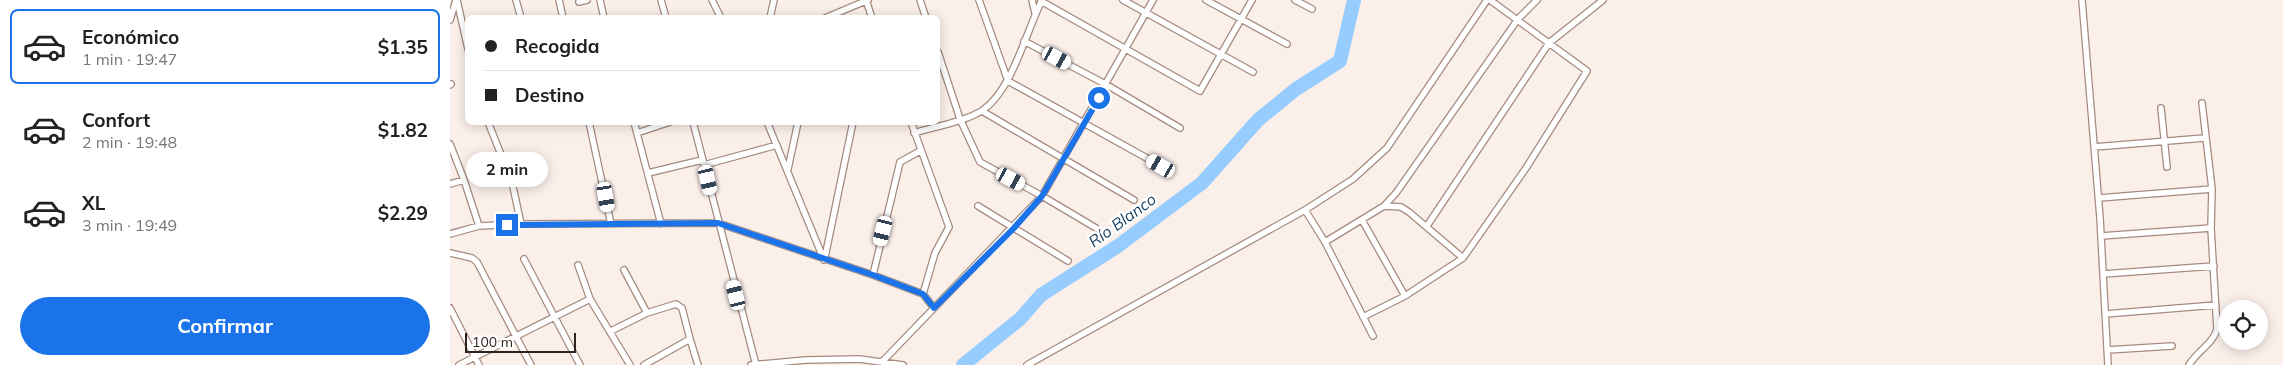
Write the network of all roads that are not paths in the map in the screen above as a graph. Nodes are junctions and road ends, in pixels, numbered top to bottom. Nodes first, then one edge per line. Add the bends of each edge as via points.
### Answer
1 (457, 0) edge
2 (516, 0) edge
3 (559, 0) edge
4 (587, 0) edge
5 (600, 0) edge
6 (661, 0) edge
7 (774, 0) edge
8 (867, 0) edge
9 (920, 0) edge
10 (979, 0) edge
11 (1032, 0) edge
12 (1123, 0) edge
13 (1154, 0) edge
14 (1206, 0) edge
15 (1252, 0) edge
16 (1295, 0) edge
17 (1489, 0) edge
18 (1537, 0) edge
19 (1603, 0) edge
20 (2082, 0) edge
21 (714, 1) edge
22 (1042, 1) edge
23 (579, 2) dead end
24 (1312, 9) dead end
25 (1035, 13) junction
26 (1146, 13) junction
27 (520, 15) edge
28 (562, 15) edge
29 (603, 15) edge
30 (665, 15) edge
31 (720, 15) edge
32 (771, 15) edge
33 (832, 15) edge
34 (871, 15) edge
35 (925, 15) edge
36 (1518, 18) junction
37 (450, 20) edge
38 (1240, 20) junction
39 (465, 36) edge
40 (1024, 41) junction
41 (1549, 43) junction
42 (1287, 44) dead end
43 (1127, 48) junction
44 (1220, 56) junction
45 (940, 58) edge
46 (1253, 72) dead end
47 (1008, 81) junction
48 (1107, 85) junction
49 (2202, 103) dead end
50 (2161, 108) dead end
51 (982, 111) junction
52 (960, 119) junction
53 (1085, 123) junction
54 (489, 125) edge
55 (589, 125) edge
56 (635, 125) edge
57 (661, 125) edge
58 (694, 125) edge
59 (769, 125) edge
60 (797, 125) edge
61 (852, 125) edge
62 (912, 125) edge
63 (939, 125) edge
64 (940, 125) edge
65 (1180, 128) dead end
66 (914, 132) junction
67 (637, 133) junction
68 (2205, 138) junction
69 (2164, 141) junction
70 (450, 144) edge
71 (777, 145) junction
72 (2094, 146) junction
73 (920, 151) junction
74 (1064, 159) junction
75 (703, 163) junction
76 (1161, 166) dead end
77 (2167, 167) dead end
78 (787, 170) junction
79 (648, 173) junction
80 (464, 180) junction
81 (450, 184) edge
82 (2212, 189) junction
83 (1042, 196) junction
84 (2099, 198) junction
85 (1134, 200) dead end
86 (978, 206) dead end
87 (1384, 206) junction
88 (1305, 210) junction
89 (1362, 220) junction
90 (718, 223) junction
91 (522, 224) junction
92 (611, 224) junction
93 (661, 224) junction
94 (479, 226) junction
95 (1427, 226) junction
96 (1014, 228) junction
97 (1096, 228) dead end
98 (2211, 228) junction
99 (450, 234) edge
100 (2101, 236) junction
101 (1325, 242) junction
102 (450, 253) edge
103 (825, 258) junction
104 (1463, 258) junction
105 (524, 259) dead end
106 (1068, 261) dead end
107 (578, 265) dead end
108 (2214, 266) junction
109 (624, 270) dead end
110 (2103, 274) junction
111 (873, 275) junction
112 (923, 294) junction
113 (1405, 296) junction
114 (590, 299) junction
115 (2216, 305) junction
116 (450, 308) edge
117 (934, 308) junction
118 (647, 313) junction
119 (2105, 314) junction
120 (554, 317) junction
121 (1363, 317) junction
122 (611, 331) junction
123 (516, 336) junction
124 (1373, 336) dead end
125 (690, 339) junction
126 (2172, 346) dead end
127 (2107, 350) junction
128 (476, 357) junction
129 (882, 362) junction
130 (754, 364) edge
131 (459, 365) edge
132 (479, 365) edge
133 (531, 365) edge
134 (580, 365) edge
135 (630, 365) edge
136 (644, 365) edge
137 (698, 365) edge
138 (903, 365) edge
139 (1027, 365) edge
140 (2108, 365) edge
141 (2189, 365) edge

1 - 37 street
1 - 39 street
2 - 27 street
3 - 28 street
4 - 23 street
5 - 29 street
6 - 30 street
7 - 32 street
8 - 33 street
8 - 34 street
9 - 35 street
10 - 47 street
11 - 25 street
12 - 26 street
13 - 26 street
14 - 38 street
15 - 38 street
16 - 24 street
17 - 36 street
17 - 88 street via 1387,148 1353,180
18 - 36 street
19 - 41 street
20 - 72 street
21 - 31 street
22 - 25 street
22 - 43 street
25 - 40 street
26 - 43 street
26 - 44 street
36 - 41 street
36 - 87 street
38 - 42 street
38 - 44 street
40 - 47 street
40 - 48 street
41 - 95 street
41 - 104 street via 1587,71 1526,168
43 - 44 street via 1200,91
43 - 48 street
44 - 46 street
45 - 52 street
47 - 51 street via 998,98
47 - 53 street
48 - 53 street
48 - 65 street
49 - 68 street
50 - 69 street
51 - 52 street
51 - 74 street
52 - 64 street
52 - 83 street via 980,162
53 - 74 street
53 - 76 street
54 - 91 street via 512,182
55 - 92 street
56 - 67 street
57 - 67 street
58 - 75 street
59 - 71 street
60 - 78 street
61 - 103 street
62 - 66 street
63 - 66 street
66 - 73 street
67 - 79 street
68 - 69 street
68 - 82 street
69 - 72 street
69 - 77 street
70 - 80 street
71 - 75 street
71 - 78 street
72 - 84 street
73 - 111 street via 900,162
73 - 112 street via 949,227 935,253
74 - 83 street
74 - 85 street
75 - 79 street
75 - 90 street
78 - 103 street
79 - 93 street
80 - 81 street
80 - 94 street
82 - 84 street
82 - 98 street
83 - 96 street
83 - 97 street
84 - 100 street
86 - 96 street
87 - 89 street
87 - 95 street via 1401,208
88 - 101 street
88 - 139 street
89 - 101 street
89 - 113 street
90 - 93 street
90 - 103 street
90 - 130 street
91 - 92 street
91 - 94 street
92 - 93 street
94 - 99 street
95 - 104 street
96 - 106 street
96 - 117 street
98 - 100 street
98 - 108 street
100 - 110 street
101 - 121 street
102 - 123 street via 477,262
103 - 111 street
104 - 113 street
105 - 120 street
107 - 114 street
108 - 110 street
108 - 115 street
109 - 118 street
110 - 119 street
111 - 112 street
112 - 117 street
113 - 121 street
114 - 120 street
114 - 122 street
115 - 119 street
115 - 141 street via 2215,337
116 - 128 street
117 - 129 street
118 - 122 street
118 - 125 street via 676,304 682,308
119 - 127 street
120 - 123 street
120 - 134 street
121 - 124 street
122 - 135 street
123 - 128 street
123 - 133 street
125 - 136 street
125 - 137 street
126 - 127 street
127 - 140 street
128 - 131 street
128 - 132 street
129 - 130 street via 859,359
129 - 138 street

